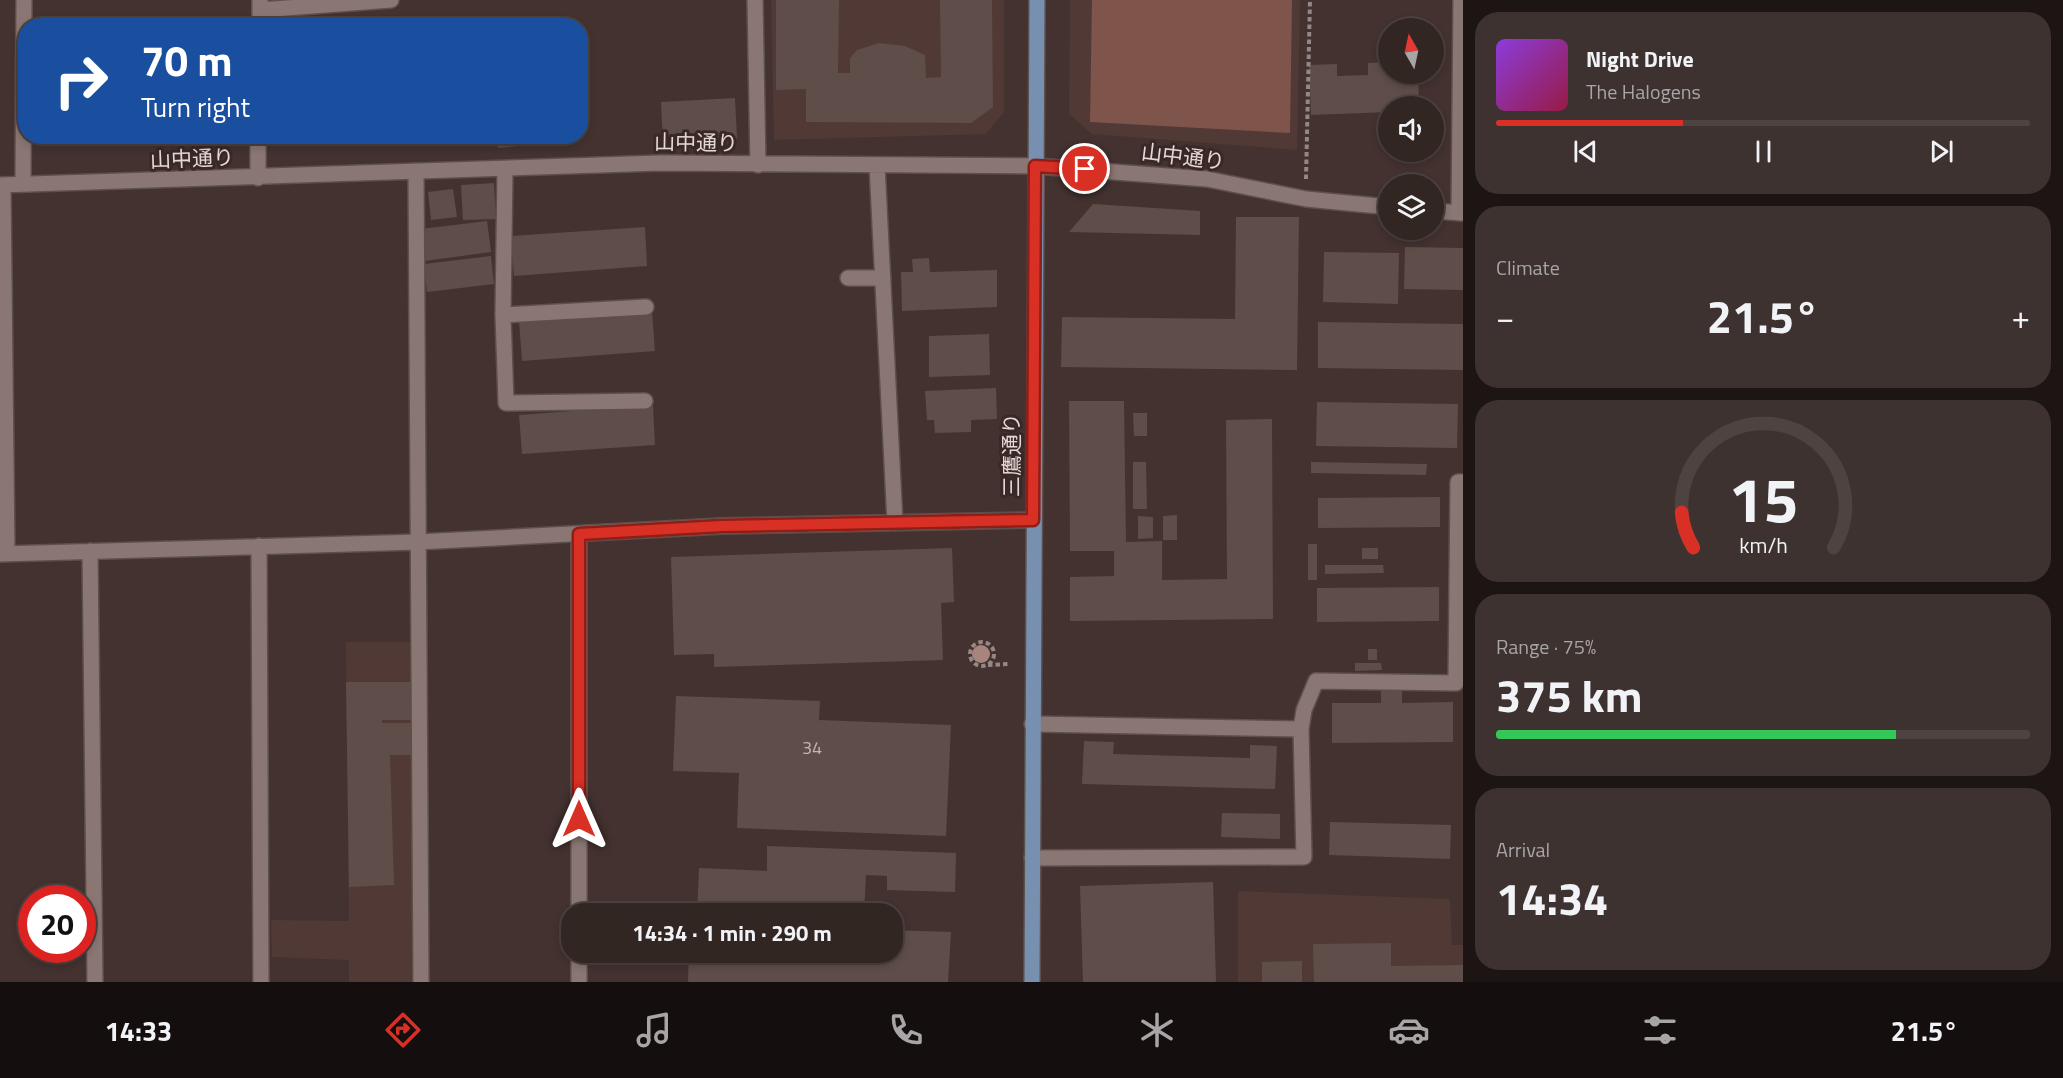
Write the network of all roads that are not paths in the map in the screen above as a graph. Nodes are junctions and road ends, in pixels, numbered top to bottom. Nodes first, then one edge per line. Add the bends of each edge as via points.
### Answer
1 (24, 0) edge
2 (392, 0) edge
3 (755, 0) edge
4 (1036, 0) edge
5 (1461, 0) edge
6 (260, 5) edge
7 (24, 18) edge
8 (23, 144) edge
9 (258, 144) edge
10 (758, 165) junction
11 (877, 165) junction
12 (1035, 166) junction
13 (505, 169) junction
14 (416, 171) junction
15 (258, 178) junction
16 (23, 184) junction
17 (2, 185) edge
18 (1378, 206) edge
19 (1444, 212) edge
20 (1461, 213) edge
21 (848, 278) dead end
22 (883, 278) junction
23 (646, 307) dead end
24 (503, 315) junction
25 (645, 401) dead end
26 (1463, 482) edge
27 (1033, 520) junction
28 (895, 523) junction
29 (579, 534) junction
30 (418, 542) junction
31 (259, 546) junction
32 (90, 552) junction
33 (4, 554) edge
34 (1032, 724) junction
35 (1301, 729) junction
36 (1032, 858) junction
37 (579, 903) edge
38 (579, 963) edge
39 (95, 982) edge
40 (261, 982) edge
41 (421, 982) edge
42 (579, 982) edge
43 (1032, 982) edge

1 - 7 street
2 - 6 street
3 - 10 street
4 - 12 main road, 三鷹通り
5 - 20 street
8 - 16 street
9 - 15 street
10 - 11 street, 山中通り
10 - 13 street, 山中通り via 660,163
11 - 12 street, 山中通り
11 - 22 street
12 - 18 street, 山中通り via 1207,179 1306,199
12 - 27 main road, 三鷹通り
13 - 14 street, 山中通り
13 - 24 street
14 - 15 street, 山中通り
14 - 30 street
15 - 16 street, 山中通り
16 - 17 street, 山中通り
17 - 33 street
19 - 20 street
21 - 22 street
22 - 28 street
23 - 24 street
24 - 25 street via 506,403
26 - 35 street via 1458,482 1456,683 1316,681
27 - 28 street
27 - 34 main road, 三鷹通り
28 - 29 street via 722,526
29 - 30 street
29 - 37 street
30 - 31 street
30 - 41 street
31 - 32 street
31 - 40 street
32 - 33 street
32 - 39 street
34 - 35 street
34 - 36 main road, 三鷹通り
35 - 36 street via 1304,857
36 - 43 main road, 三鷹通り
38 - 42 street

